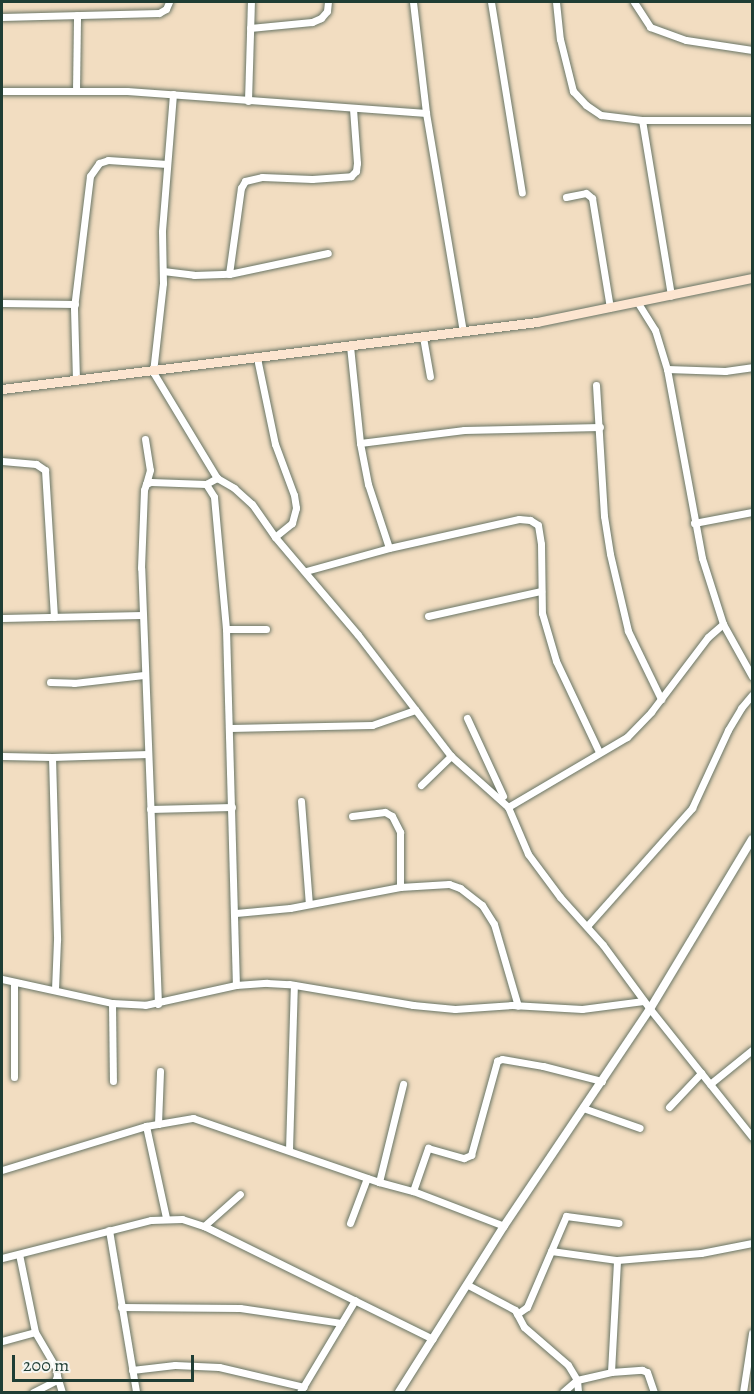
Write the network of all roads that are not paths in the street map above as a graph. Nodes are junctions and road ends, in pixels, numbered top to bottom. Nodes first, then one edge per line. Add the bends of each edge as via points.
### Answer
1 (169, 2) edge
2 (251, 2) edge
3 (328, 2) edge
4 (413, 2) edge
5 (491, 2) edge
6 (556, 2) edge
7 (634, 2) edge
8 (77, 15) junction
9 (2, 17) edge
10 (250, 28) junction
11 (753, 50) edge
12 (2, 91) edge
13 (76, 91) junction
14 (173, 94) junction
15 (248, 101) junction
16 (353, 109) junction
17 (426, 113) junction
18 (642, 120) junction
19 (753, 120) edge
20 (167, 164) junction
21 (522, 193) dead end
22 (566, 197) dead end
23 (328, 253) dead end
24 (162, 271) junction
25 (229, 274) junction
26 (753, 278) edge
27 (671, 296) junction
28 (2, 303) edge
29 (638, 303) junction
30 (75, 304) junction
31 (610, 308) junction
32 (463, 332) junction
33 (423, 337) junction
34 (350, 346) junction
35 (257, 358) junction
36 (753, 367) edge
37 (667, 369) junction
38 (153, 372) junction
39 (430, 376) dead end
40 (76, 380) junction
41 (596, 385) dead end
42 (2, 389) edge
43 (600, 427) junction
44 (145, 439) dead end
45 (360, 443) junction
46 (2, 461) edge
47 (218, 478) junction
48 (146, 484) junction
49 (206, 484) junction
50 (753, 512) edge
51 (694, 523) junction
52 (275, 537) junction
53 (389, 548) junction
54 (306, 571) junction
55 (541, 591) junction
56 (142, 615) junction
57 (428, 616) dead end
58 (54, 617) junction
59 (2, 618) edge
60 (723, 624) junction
61 (226, 629) junction
62 (266, 629) dead end
63 (144, 675) junction
64 (753, 676) edge
65 (50, 682) dead end
66 (753, 695) edge
67 (662, 699) junction
68 (415, 710) junction
69 (467, 718) dead end
70 (230, 728) junction
71 (599, 752) junction
72 (148, 754) junction
73 (2, 756) edge
74 (451, 756) junction
75 (52, 757) junction
76 (489, 769) junction
77 (475, 775) junction
78 (421, 785) dead end
79 (503, 796) dead end
80 (301, 801) dead end
81 (232, 807) junction
82 (508, 807) junction
83 (150, 809) junction
84 (352, 816) dead end
85 (753, 839) edge
86 (400, 887) junction
87 (309, 904) junction
88 (236, 913) junction
89 (587, 926) junction
90 (2, 979) edge
91 (14, 983) junction
92 (236, 985) junction
93 (294, 985) junction
94 (55, 990) junction
95 (643, 1000) junction
96 (112, 1003) junction
97 (158, 1004) junction
98 (518, 1006) junction
99 (650, 1009) junction
100 (753, 1050) edge
101 (160, 1071) dead end
102 (701, 1073) junction
103 (14, 1077) dead end
104 (113, 1081) dead end
105 (602, 1081) junction
106 (403, 1084) dead end
107 (710, 1084) junction
108 (669, 1107) dead end
109 (584, 1108) junction
110 (158, 1124) junction
111 (146, 1126) junction
112 (640, 1128) dead end
113 (751, 1132) edge
114 (289, 1150) junction
115 (2, 1170) edge
116 (368, 1178) junction
117 (379, 1182) junction
118 (413, 1191) junction
119 (240, 1194) dead end
120 (165, 1218) junction
121 (350, 1223) dead end
122 (620, 1223) dead end
123 (204, 1226) junction
124 (504, 1226) junction
125 (109, 1230) junction
126 (753, 1243) edge
127 (551, 1251) junction
128 (19, 1254) junction
129 (2, 1258) edge
130 (617, 1260) junction
131 (468, 1286) junction
132 (355, 1300) junction
133 (121, 1307) junction
134 (517, 1314) junction
135 (341, 1323) junction
136 (35, 1332) junction
137 (753, 1333) edge
138 (433, 1339) junction
139 (2, 1341) edge
140 (132, 1370) junction
141 (611, 1372) junction
142 (57, 1376) junction
143 (577, 1380) junction
144 (302, 1390) edge
145 (33, 1392) edge
146 (62, 1392) edge
147 (136, 1392) edge
148 (399, 1392) edge
149 (563, 1392) edge
150 (578, 1392) edge
151 (654, 1392) edge
152 (743, 1392) edge

1 - 8 street via 159,13
2 - 10 street
3 - 10 street via 327,11 312,22
4 - 17 street
5 - 21 street
6 - 18 street via 560,39 573,91 601,115
7 - 11 street via 650,27 686,40
8 - 9 street
8 - 13 street
10 - 15 street
12 - 13 street
13 - 14 street
14 - 15 street
14 - 20 street
15 - 16 street
16 - 17 street
16 - 25 street via 357,163 351,176 262,177 245,181
17 - 32 street
18 - 19 street
18 - 27 street
20 - 24 street
20 - 30 street via 108,160 99,163 90,176
22 - 31 street via 585,193 591,196
23 - 25 street
24 - 25 street
24 - 38 street
26 - 27 main road
27 - 29 main road
28 - 30 street
29 - 31 main road
29 - 37 street via 655,330
30 - 40 street
31 - 32 main road
32 - 33 main road
33 - 34 main road
33 - 39 street
34 - 35 main road
34 - 45 street
35 - 38 main road
35 - 52 street via 275,444 296,508 292,523
36 - 37 street via 725,371
37 - 51 street
38 - 40 main road
38 - 47 street
40 - 42 main road
41 - 43 street
43 - 45 street via 464,430
43 - 67 street via 604,516 616,582 628,631
44 - 48 street via 150,470
45 - 53 street via 368,484
46 - 58 street via 36,464 45,470
47 - 49 street
47 - 52 street via 252,504
48 - 49 street
48 - 56 street
49 - 61 street via 214,497
50 - 51 street
51 - 60 street
52 - 54 street
53 - 54 street
53 - 55 street via 519,519 530,520 538,525 541,544
54 - 68 street
55 - 57 street
55 - 71 street via 542,613 556,661
56 - 58 street
56 - 63 street
58 - 59 street
60 - 64 street
60 - 67 street via 708,637
61 - 62 street
61 - 70 street
63 - 65 street
63 - 72 street
66 - 89 street via 728,730 692,808
67 - 71 street via 627,737
68 - 70 street via 372,725
68 - 74 street
69 - 76 street
70 - 81 street
71 - 82 street
72 - 75 street
72 - 83 street
73 - 75 street
74 - 77 street
74 - 78 street
75 - 94 street
76 - 77 street
76 - 79 street
77 - 82 street
80 - 87 street
81 - 83 street
81 - 88 street
82 - 89 street via 528,854
83 - 97 street
84 - 86 street via 385,812 392,816 400,831
85 - 99 street
86 - 87 street
86 - 98 street via 449,884 482,905 498,932
87 - 88 street
88 - 92 street
89 - 95 street
90 - 91 street
91 - 94 street
91 - 103 street
92 - 93 street
92 - 97 street
93 - 98 street via 455,1009
93 - 114 street
94 - 96 street
95 - 98 street via 582,1009
95 - 99 street
96 - 97 street
96 - 104 street
99 - 102 street
99 - 105 street
100 - 107 street
101 - 110 street
102 - 107 street
102 - 108 street
105 - 109 street
105 - 118 street via 543,1066 497,1061 471,1155 464,1158 428,1148
106 - 117 street
107 - 113 street
109 - 112 street
109 - 124 street
110 - 111 street
110 - 114 street via 193,1118
111 - 115 street
111 - 120 street
114 - 116 street
116 - 117 street
116 - 121 street
117 - 118 street
118 - 124 street
119 - 123 street
120 - 123 street
120 - 125 street
122 - 127 street via 566,1216
123 - 132 street
124 - 131 street
125 - 128 street
125 - 133 street
126 - 130 street via 701,1253
127 - 130 street
127 - 134 street via 527,1307
128 - 129 street
128 - 136 street
130 - 141 street
131 - 134 street
131 - 138 street
132 - 135 street
132 - 138 street
133 - 135 street via 240,1308
133 - 140 street
134 - 143 street via 524,1327 568,1365
135 - 144 street
136 - 139 street
136 - 142 street
137 - 152 street
138 - 148 street
140 - 144 street via 175,1365 219,1367
140 - 147 street
141 - 143 street
141 - 151 street via 647,1372
142 - 145 street via 55,1381
142 - 146 street
143 - 149 street
143 - 150 street

